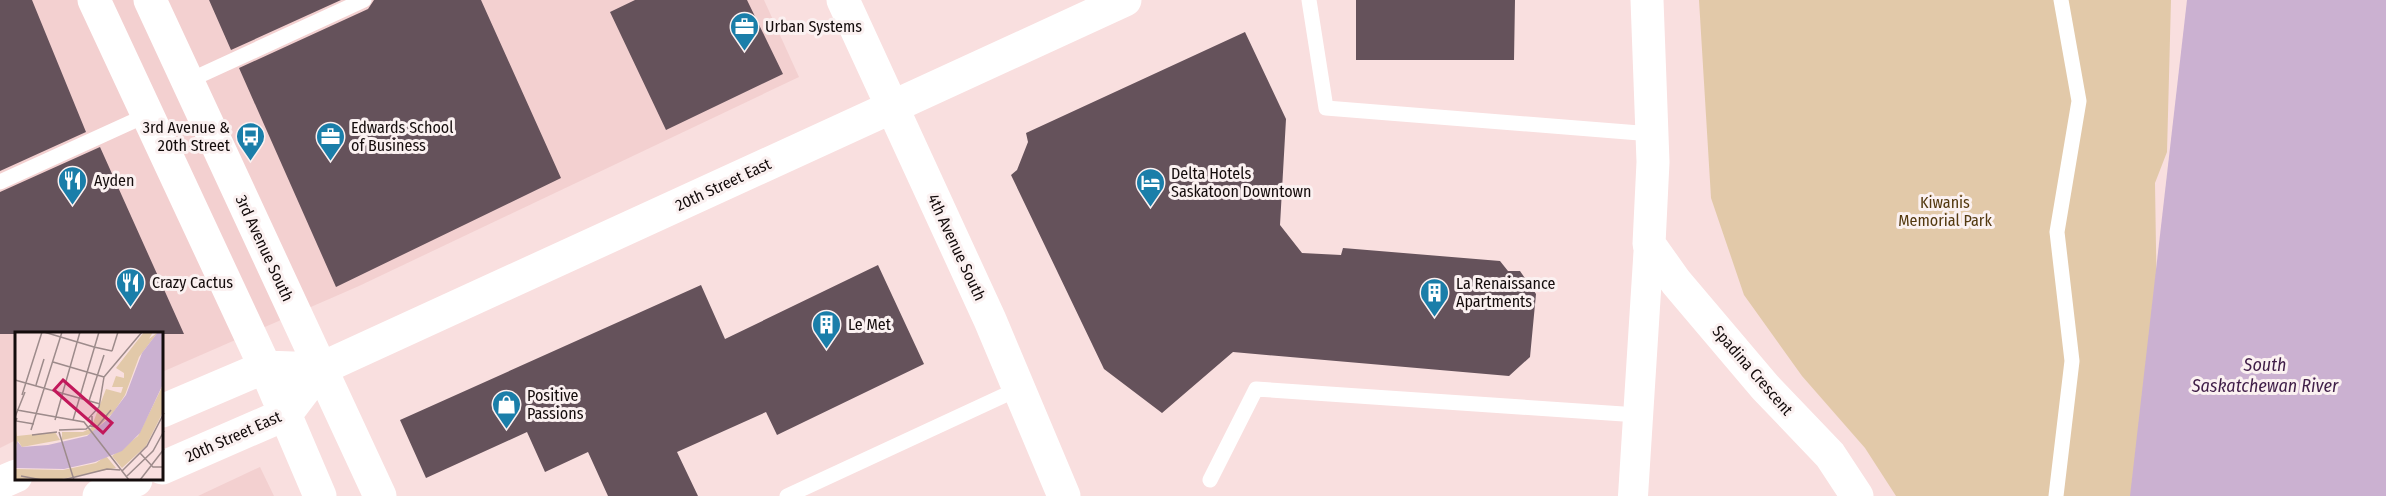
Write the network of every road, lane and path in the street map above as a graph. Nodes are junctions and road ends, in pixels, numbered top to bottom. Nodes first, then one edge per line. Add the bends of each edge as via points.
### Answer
1 (94, 0) edge
2 (150, 0) edge
3 (364, 0) edge
4 (843, 0) edge
5 (1125, 0) edge
6 (1309, 0) edge
7 (1647, 0) edge
8 (2061, 0) edge
9 (188, 81) junction
10 (892, 107) junction
11 (147, 115) junction
12 (1652, 134) junction
13 (0, 182) edge
14 (1649, 244) junction
15 (265, 367) junction
16 (320, 369) junction
17 (1020, 388) junction
18 (164, 410) edge
19 (285, 414) junction
20 (1638, 415) junction
21 (164, 467) edge
22 (15, 476) edge
23 (1210, 480) dead end
24 (134, 481) edge
25 (0, 483) edge
26 (99, 496) edge
27 (320, 496) edge
28 (380, 496) edge
29 (787, 496) edge
30 (1064, 496) edge
31 (1633, 496) edge
32 (1857, 496) edge
33 (2056, 496) edge

1 - 11 main road
2 - 9 main road, 3rd Avenue South
3 - 9 lane
4 - 10 main road, 4th Avenue South
5 - 10 main road, 20th Street East
6 - 12 lane via 1326,108
7 - 12 main road
8 - 33 lane via 2079,101 2057,232 2072,362
9 - 16 main road, 3rd Avenue South
10 - 16 main road, 20th Street East
10 - 17 main road, 4th Avenue South
11 - 13 lane
11 - 15 main road
12 - 14 main road
14 - 20 street
14 - 32 main road, Spadina Crescent via 1765,387 1830,455
15 - 16 main road, 20th Street East
15 - 18 main road, 20th Street East
15 - 19 main road
16 - 19 main road, 20th Street East
16 - 28 main road, 3rd Avenue South
17 - 29 lane
17 - 30 main road, 4th Avenue South
19 - 21 main road, 20th Street East
19 - 27 main road
20 - 23 lane via 1256,389
20 - 31 street
22 - 25 main road
24 - 26 main road

